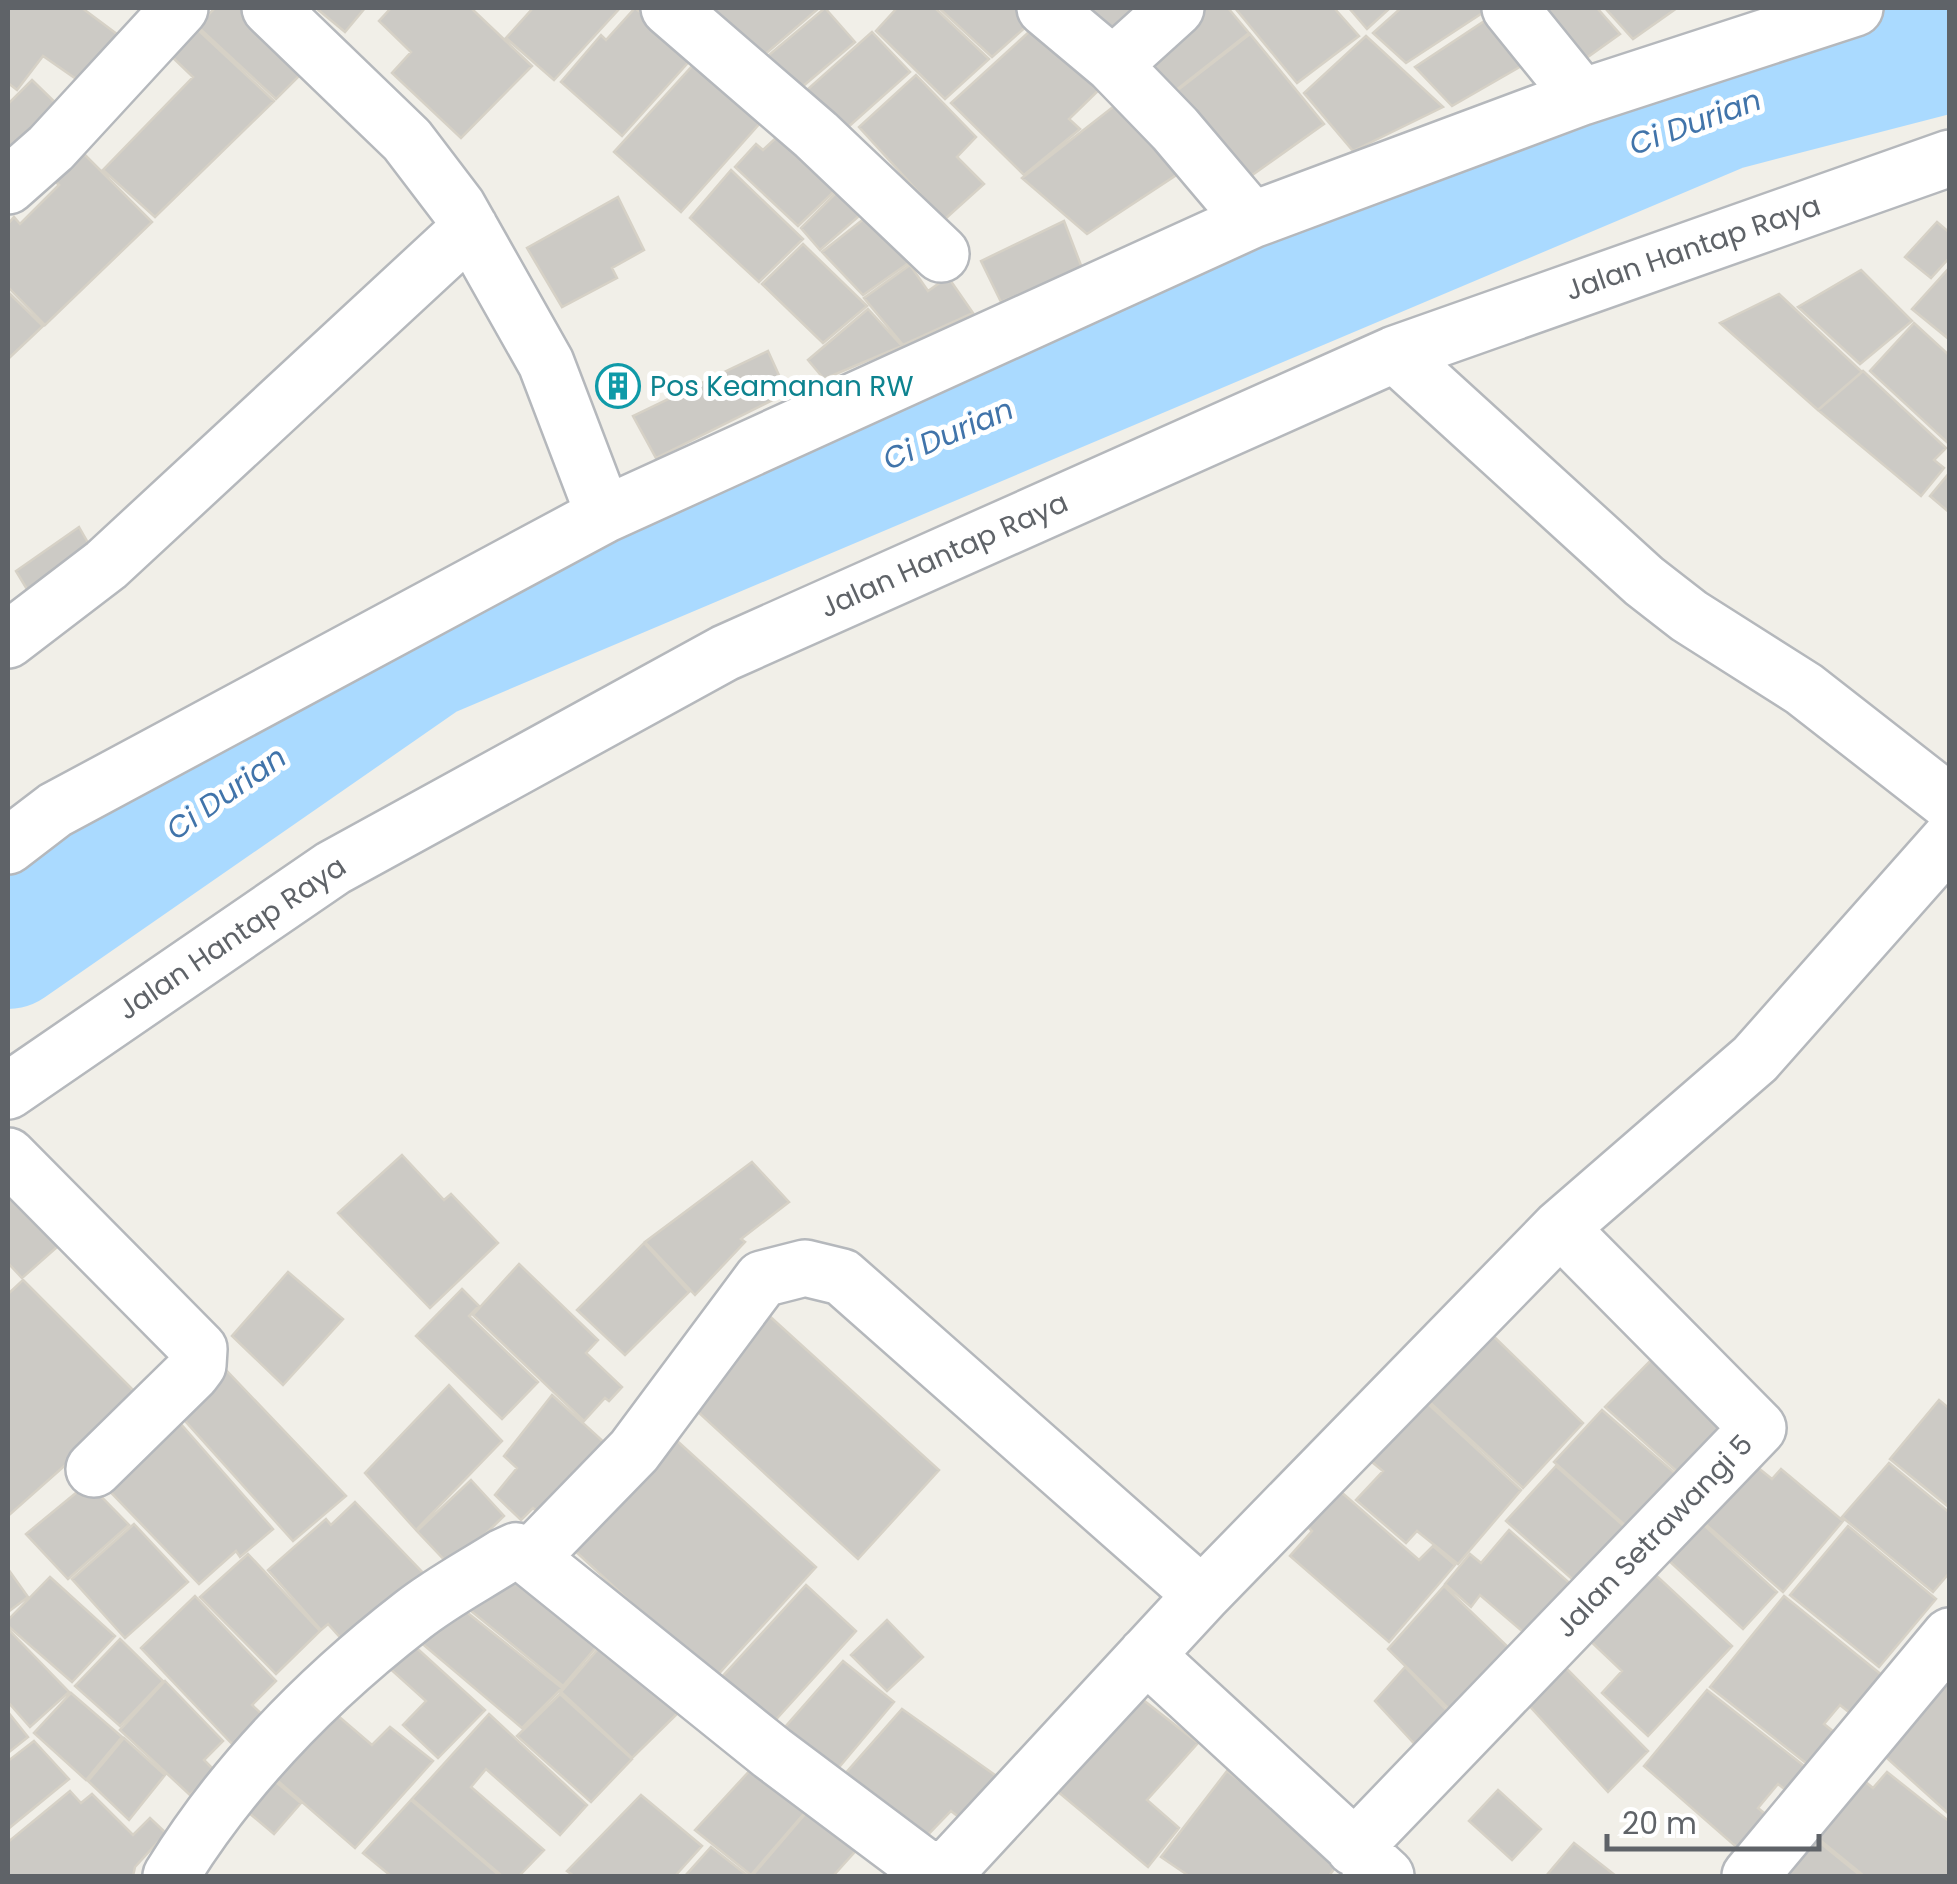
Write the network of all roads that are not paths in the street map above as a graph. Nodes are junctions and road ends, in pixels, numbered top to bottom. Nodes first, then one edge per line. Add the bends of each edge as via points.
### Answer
1 (180, 8) edge
2 (270, 8) edge
3 (668, 8) edge
4 (1045, 8) edge
5 (1176, 8) edge
6 (1510, 8) edge
7 (1855, 8) edge
8 (1113, 65) junction
9 (1582, 97) junction
10 (1950, 158) edge
11 (8, 186) edge
12 (1252, 220) junction
13 (470, 228) junction
14 (941, 254) dead end
15 (1395, 354) junction
16 (604, 515) junction
17 (8, 640) edge
18 (1950, 803) edge
19 (1950, 839) edge
20 (8, 846) edge
21 (8, 1091) edge
22 (8, 1156) edge
23 (1560, 1228) junction
24 (94, 1469) dead end
25 (530, 1558) junction
26 (1202, 1595) junction
27 (1950, 1636) edge
28 (1146, 1654) junction
29 (1370, 1862) edge
30 (172, 1876) edge
31 (1750, 1876) edge

1 - 11 street
2 - 13 street via 406,140
3 - 14 street
4 - 8 street
5 - 8 street
6 - 9 street
7 - 9 street
8 - 12 street
9 - 12 street
10 - 15 street, Jalan Hantap Raya
12 - 16 street
13 - 16 street via 546,363
13 - 17 street via 106,565
15 - 18 street via 1644,582 1804,689
15 - 21 street, Jalan Hantap Raya via 724,653 333,868
16 - 20 street via 55,810
19 - 23 street via 1755,1059
22 - 24 street via 199,1350 192,1373
23 - 26 street
23 - 29 street, Jalan Setrawangi 5 via 1758,1428
25 - 26 street via 634,1452 762,1279 804,1268 842,1277
25 - 28 street via 772,1753 934,1870 962,1856
25 - 30 street via 509,1553 414,1614 300,1712
26 - 28 street
27 - 31 street
28 - 29 street

